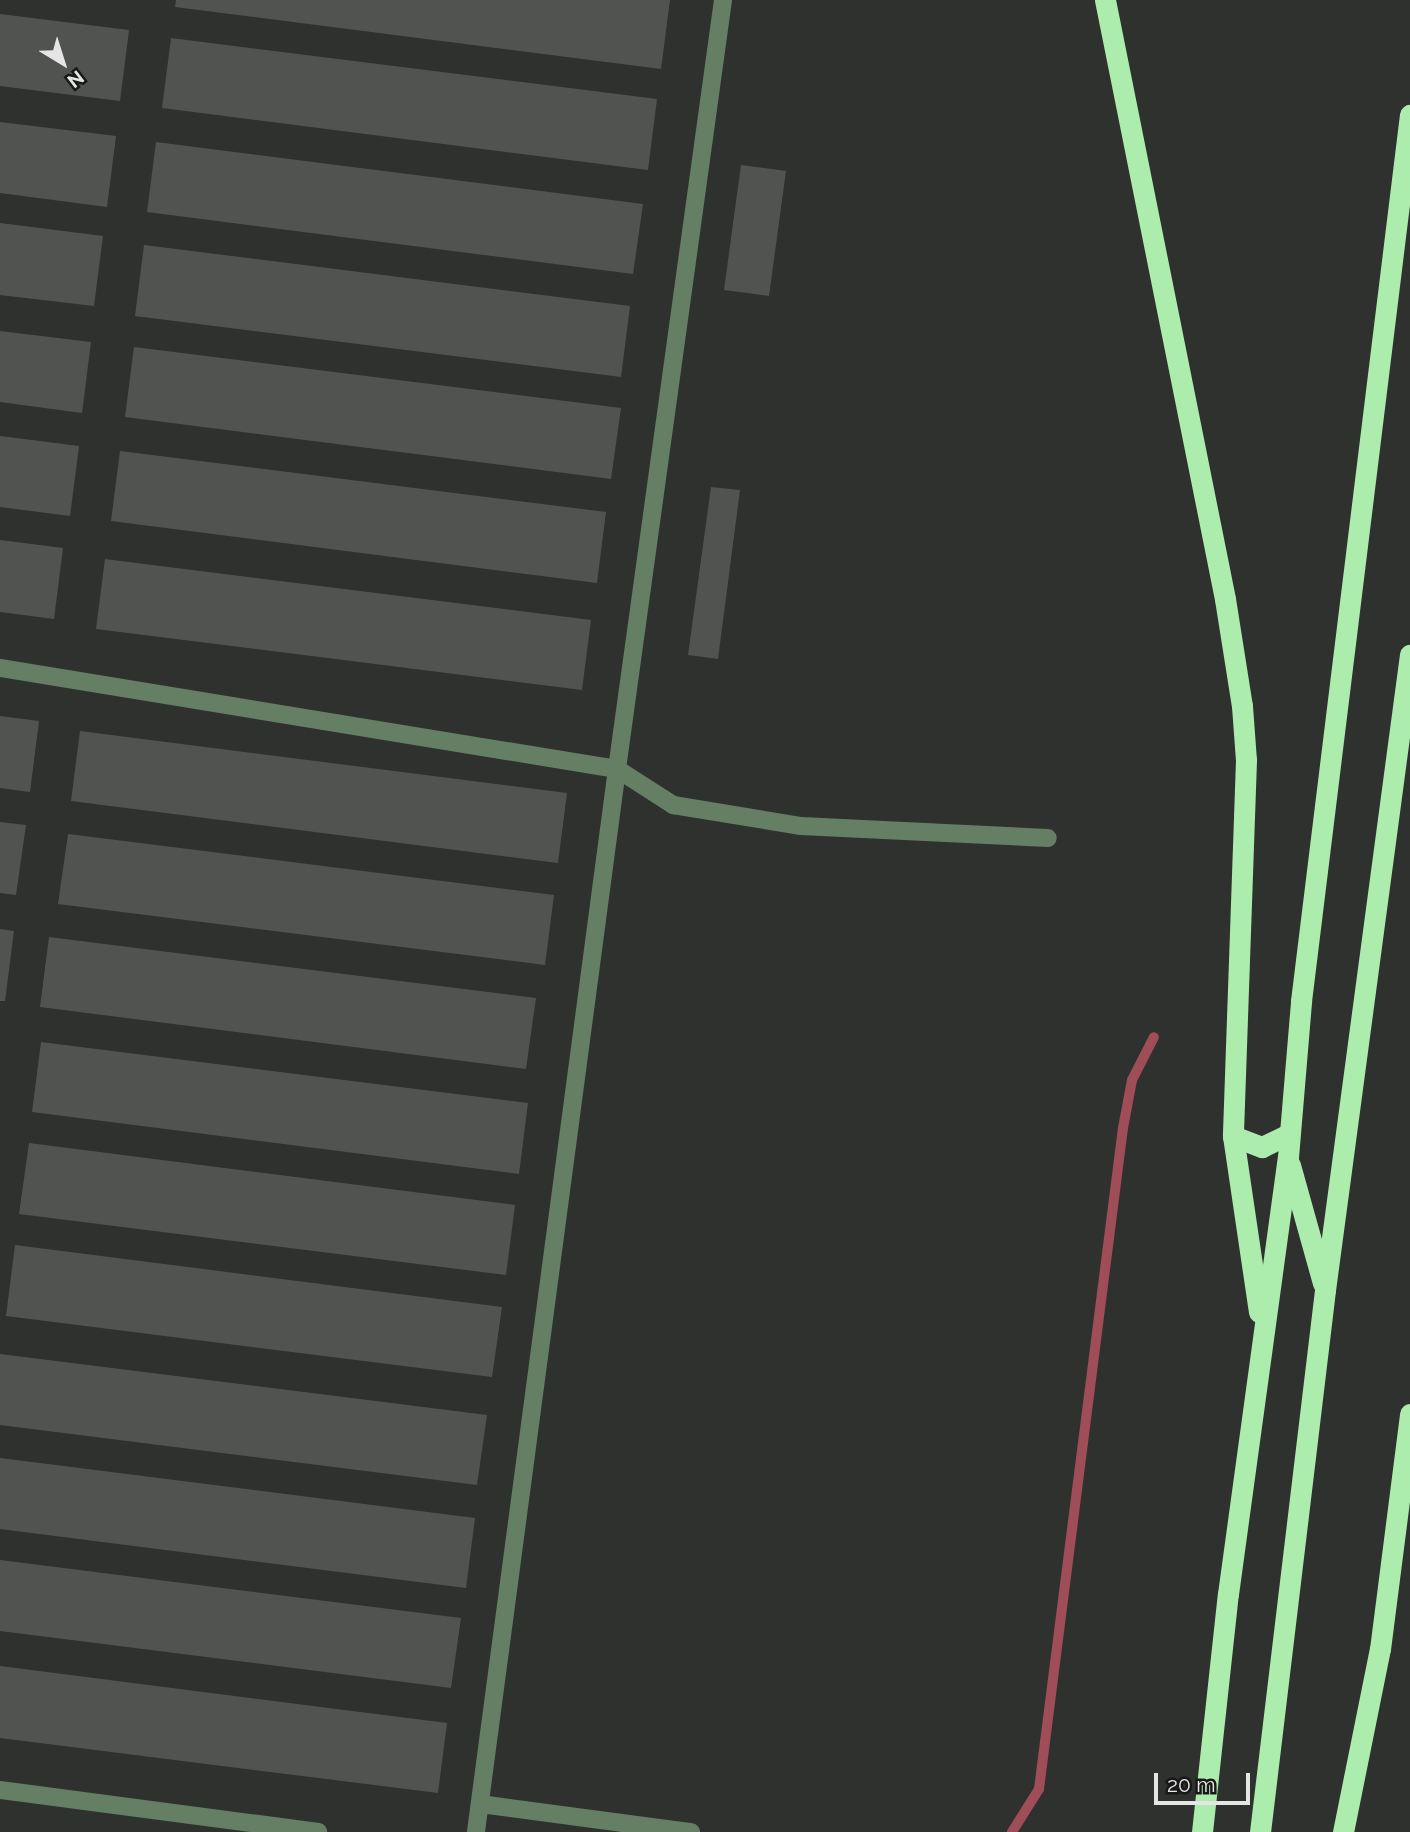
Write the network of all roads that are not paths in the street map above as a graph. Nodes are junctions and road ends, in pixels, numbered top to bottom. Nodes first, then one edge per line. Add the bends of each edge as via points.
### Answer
1 (723, 0) edge
2 (1105, 0) edge
3 (1410, 115) edge
4 (1410, 655) edge
5 (0, 668) edge
6 (617, 769) junction
7 (1048, 838) dead end
8 (1289, 1134) junction
9 (1233, 1136) junction
10 (1288, 1157) junction
11 (1325, 1290) junction
12 (1262, 1330) junction
13 (1410, 1413) edge
14 (0, 1790) edge
15 (480, 1804) junction
16 (318, 1832) edge
17 (476, 1832) edge
18 (691, 1832) edge
19 (1202, 1832) edge
20 (1260, 1832) edge
21 (1343, 1832) edge

1 - 6 lane
2 - 9 highway via 1226,600 1242,706 1246,760
3 - 8 highway
4 - 11 highway
5 - 6 lane
6 - 7 lane via 673,805 801,826
6 - 15 lane
8 - 9 highway via 1262,1147
8 - 10 highway
9 - 12 highway
10 - 11 highway
10 - 12 highway
11 - 20 highway
12 - 19 highway
13 - 21 highway via 1380,1649
14 - 16 lane
15 - 17 lane
15 - 18 lane

